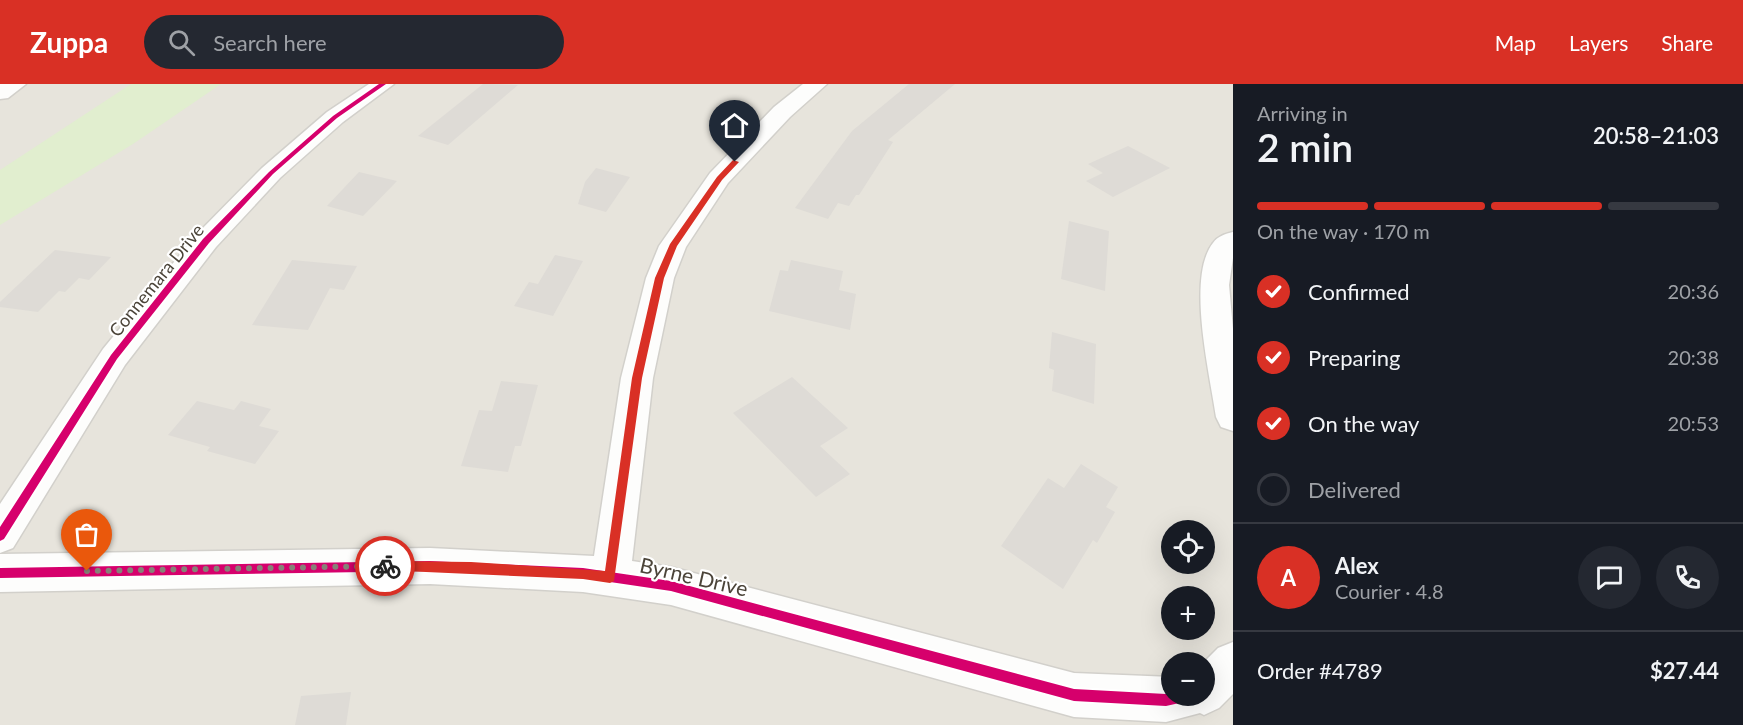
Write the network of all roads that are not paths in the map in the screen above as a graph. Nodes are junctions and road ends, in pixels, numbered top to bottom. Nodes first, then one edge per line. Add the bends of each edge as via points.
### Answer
1 (15, 84) edge
2 (383, 84) edge
3 (816, 84) edge
4 (0, 93) edge
5 (1233, 241) edge
6 (1233, 417) edge
7 (0, 536) edge
8 (0, 573) edge
9 (610, 577) junction
10 (1161, 700) edge

1 - 4 street
2 - 7 street, Connemara Drive via 327,124 271,173 206,241 114,357
3 - 9 street via 719,178 673,246 660,278 637,378
5 - 6 street via 1223,249 1214,299
8 - 9 street, Byrne Drive via 430,566
9 - 10 street, Byrne Drive via 671,586 1074,695

